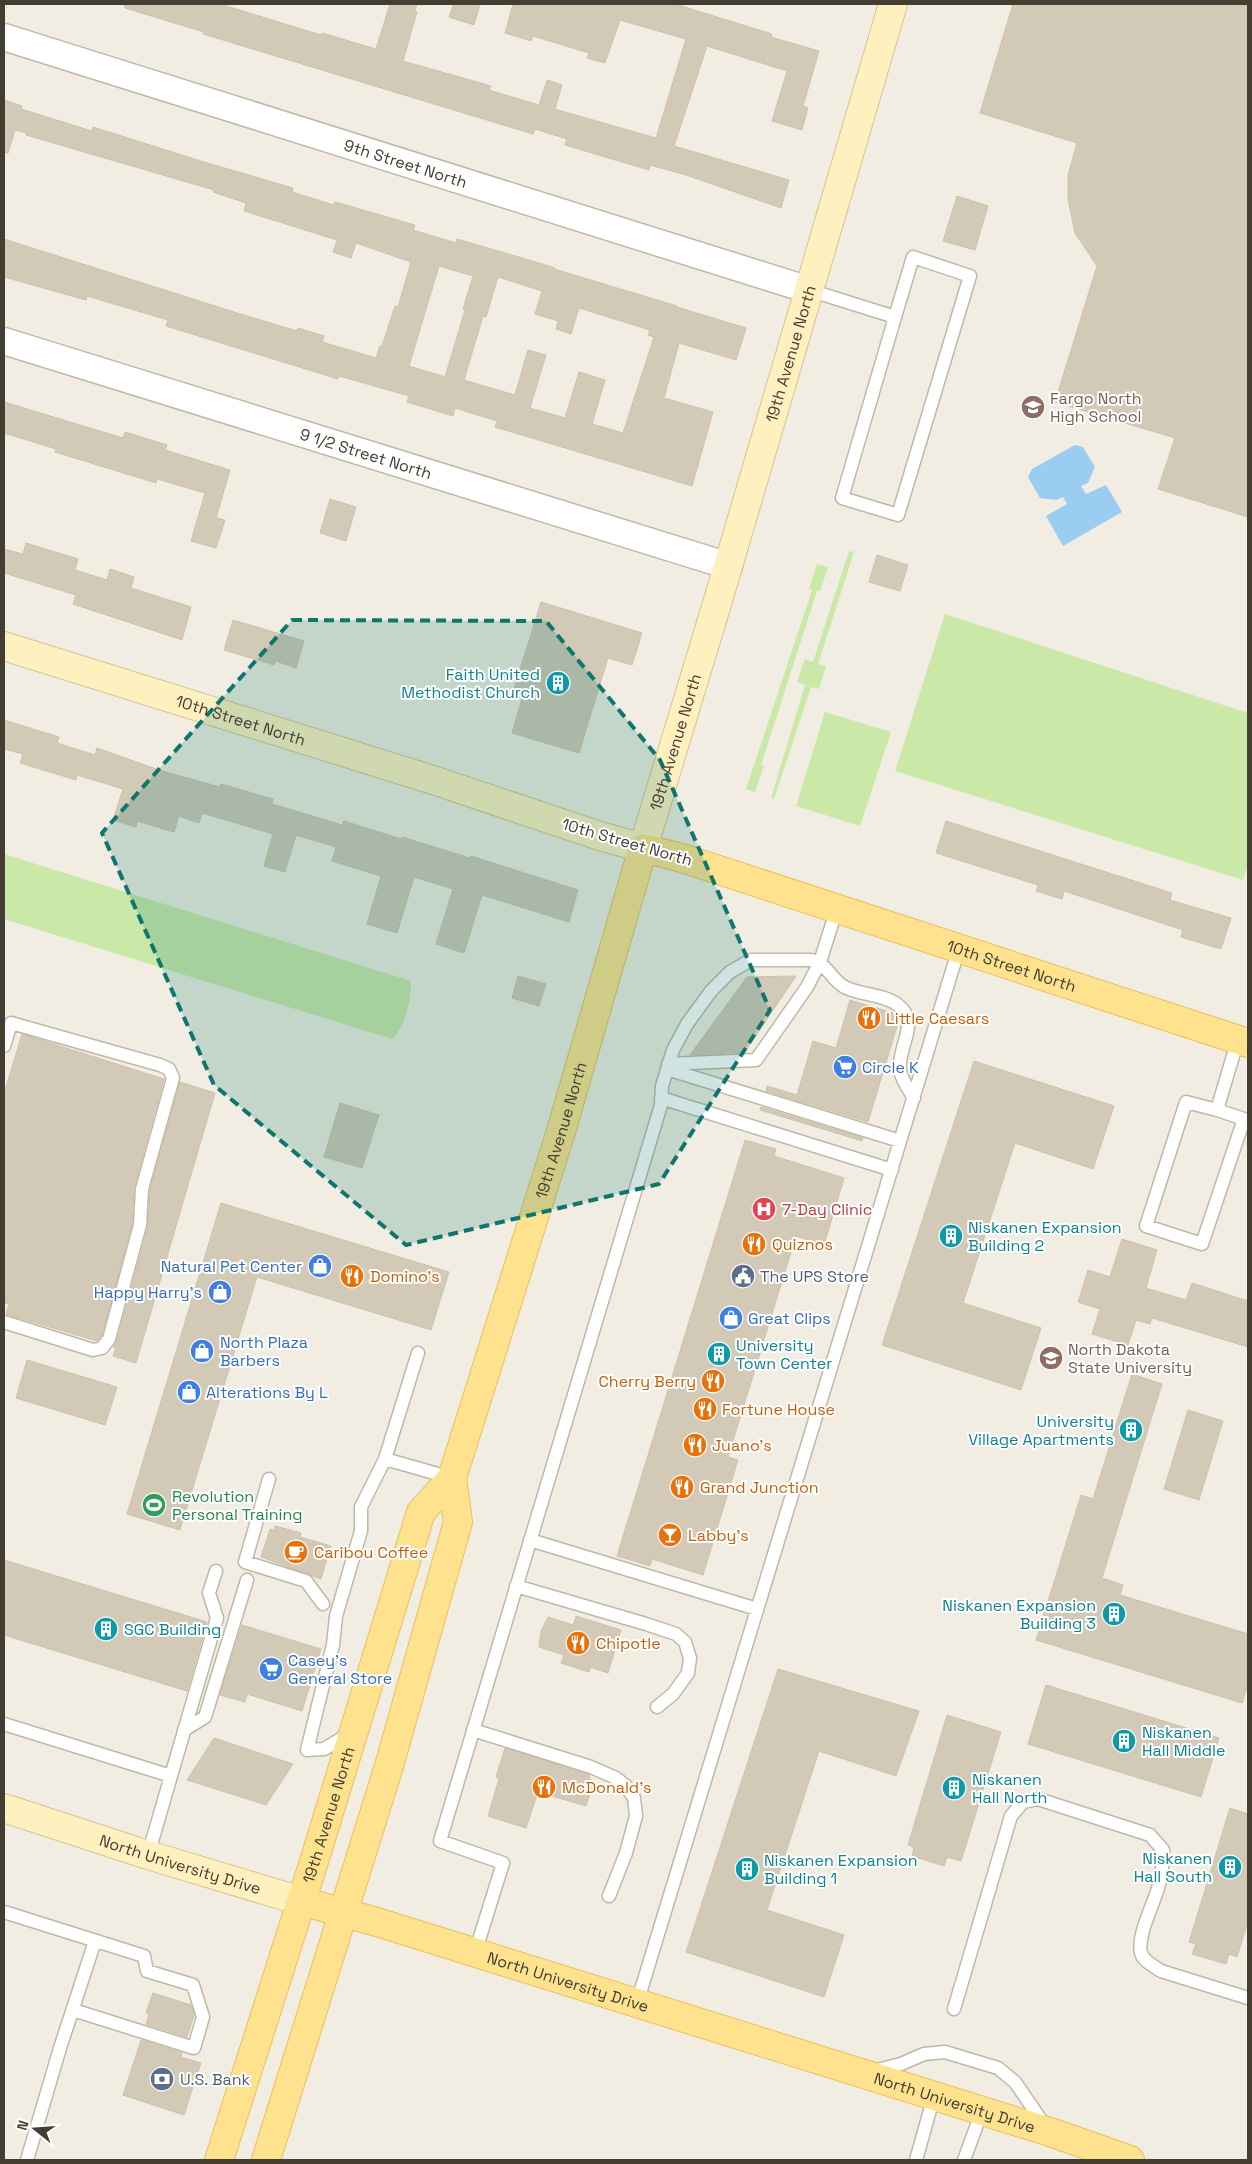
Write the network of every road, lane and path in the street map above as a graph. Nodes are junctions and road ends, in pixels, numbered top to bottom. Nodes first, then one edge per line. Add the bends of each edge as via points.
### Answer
1 (887, 5) edge
2 (4, 37) edge
3 (809, 290) junction
4 (895, 317) junction
5 (4, 341) edge
6 (729, 566) junction
7 (4, 646) edge
8 (643, 848) junction
9 (837, 908) junction
10 (959, 948) junction
11 (820, 962) junction
12 (7, 1022) edge
13 (1243, 1041) edge
14 (4, 1046) edge
15 (668, 1066) junction
16 (661, 1098) junction
17 (914, 1098) junction
18 (1217, 1110) junction
19 (1246, 1120) edge
20 (900, 1141) junction
21 (892, 1170) junction
22 (4, 1322) edge
23 (418, 1353) dead end
24 (385, 1459) junction
25 (452, 1478) junction
26 (269, 1479) dead end
27 (530, 1540) junction
28 (216, 1571) dead end
29 (247, 1580) dead end
30 (516, 1586) junction
31 (323, 1604) dead end
32 (757, 1609) junction
33 (657, 1707) dead end
34 (4, 1724) edge
35 (184, 1730) junction
36 (473, 1730) junction
37 (353, 1732) junction
38 (171, 1776) junction
39 (4, 1808) edge
40 (148, 1855) junction
41 (609, 1896) dead end
42 (301, 1901) junction
43 (4, 1912) edge
44 (344, 1914) junction
45 (94, 1940) junction
46 (476, 1953) junction
47 (1248, 1998) edge
48 (637, 2003) junction
49 (954, 2009) dead end
50 (73, 2010) junction
51 (861, 2073) junction
52 (934, 2096) junction
53 (982, 2111) junction
54 (1050, 2132) junction
55 (27, 2160) edge
56 (219, 2160) edge
57 (266, 2160) edge
58 (916, 2160) edge
59 (964, 2160) edge
60 (1130, 2160) edge

1 - 3 street, 19th Avenue North
2 - 3 street, 9th Street North
3 - 4 lane
3 - 6 street, 19th Avenue North
4 - 4 lane via 914,258 970,276 898,515 842,498
5 - 6 street, 9 1/2 Street North
6 - 8 street, 19th Avenue North
7 - 8 street, 10th Street North
8 - 9 main road, 10th Street North
8 - 25 main road, 19th Avenue North via 562,1128
9 - 10 main road, 10th Street North
9 - 11 lane
10 - 13 main road, 10th Street North
10 - 17 lane
11 - 15 lane via 808,986 756,1060
11 - 15 lane via 751,960 730,972 711,991 687,1024
11 - 17 lane via 843,987 883,998 897,1004 904,1012 908,1028 900,1054 900,1072
12 - 14 lane
12 - 22 lane via 160,1065 169,1070 172,1078 142,1189 140,1225 109,1339 102,1348 93,1350
13 - 18 lane
15 - 16 lane
15 - 20 lane
16 - 21 lane
16 - 27 lane
17 - 20 lane
18 - 19 lane
18 - 19 lane via 1186,1102 1146,1226 1202,1244
20 - 21 lane
21 - 32 lane
23 - 24 lane
24 - 25 lane
24 - 37 lane via 361,1507 361,1530 336,1616 333,1645 307,1750 324,1749
25 - 37 main road, 19th Avenue North via 421,1512
25 - 44 main road, 19th Avenue North via 458,1522
26 - 31 lane via 245,1562 306,1581
27 - 30 lane
27 - 32 lane
28 - 35 lane via 209,1593 217,1618
29 - 35 lane via 205,1717
30 - 33 lane via 676,1634 685,1642 690,1658 688,1673 673,1694
30 - 36 lane
32 - 48 lane
34 - 38 lane
35 - 38 lane
36 - 41 lane via 591,1767 626,1786 634,1798 636,1816
36 - 46 lane via 440,1841 503,1862
37 - 42 main road, 19th Avenue North
38 - 40 lane
39 - 40 street, North University Drive
40 - 42 street, North University Drive
42 - 44 main road, North University Drive
42 - 56 main road, 19th Avenue North
43 - 45 lane
44 - 46 main road, North University Drive
44 - 57 main road, 19th Avenue North
45 - 50 lane
45 - 50 lane via 144,1956 147,1971 193,1985 203,2017 194,2048
46 - 48 main road, North University Drive
47 - 49 lane via 1161,1970 1141,1954 1141,1941 1163,1866 1163,1850 1150,1836 1038,1799 1023,1802 1011,1816
48 - 51 main road, North University Drive
50 - 55 lane
51 - 52 main road, North University Drive
51 - 54 lane via 901,2064 924,2054 954,2054 998,2068 1014,2082
52 - 53 main road, North University Drive
52 - 58 lane
53 - 54 main road, North University Drive
53 - 59 lane
54 - 60 main road, North University Drive

